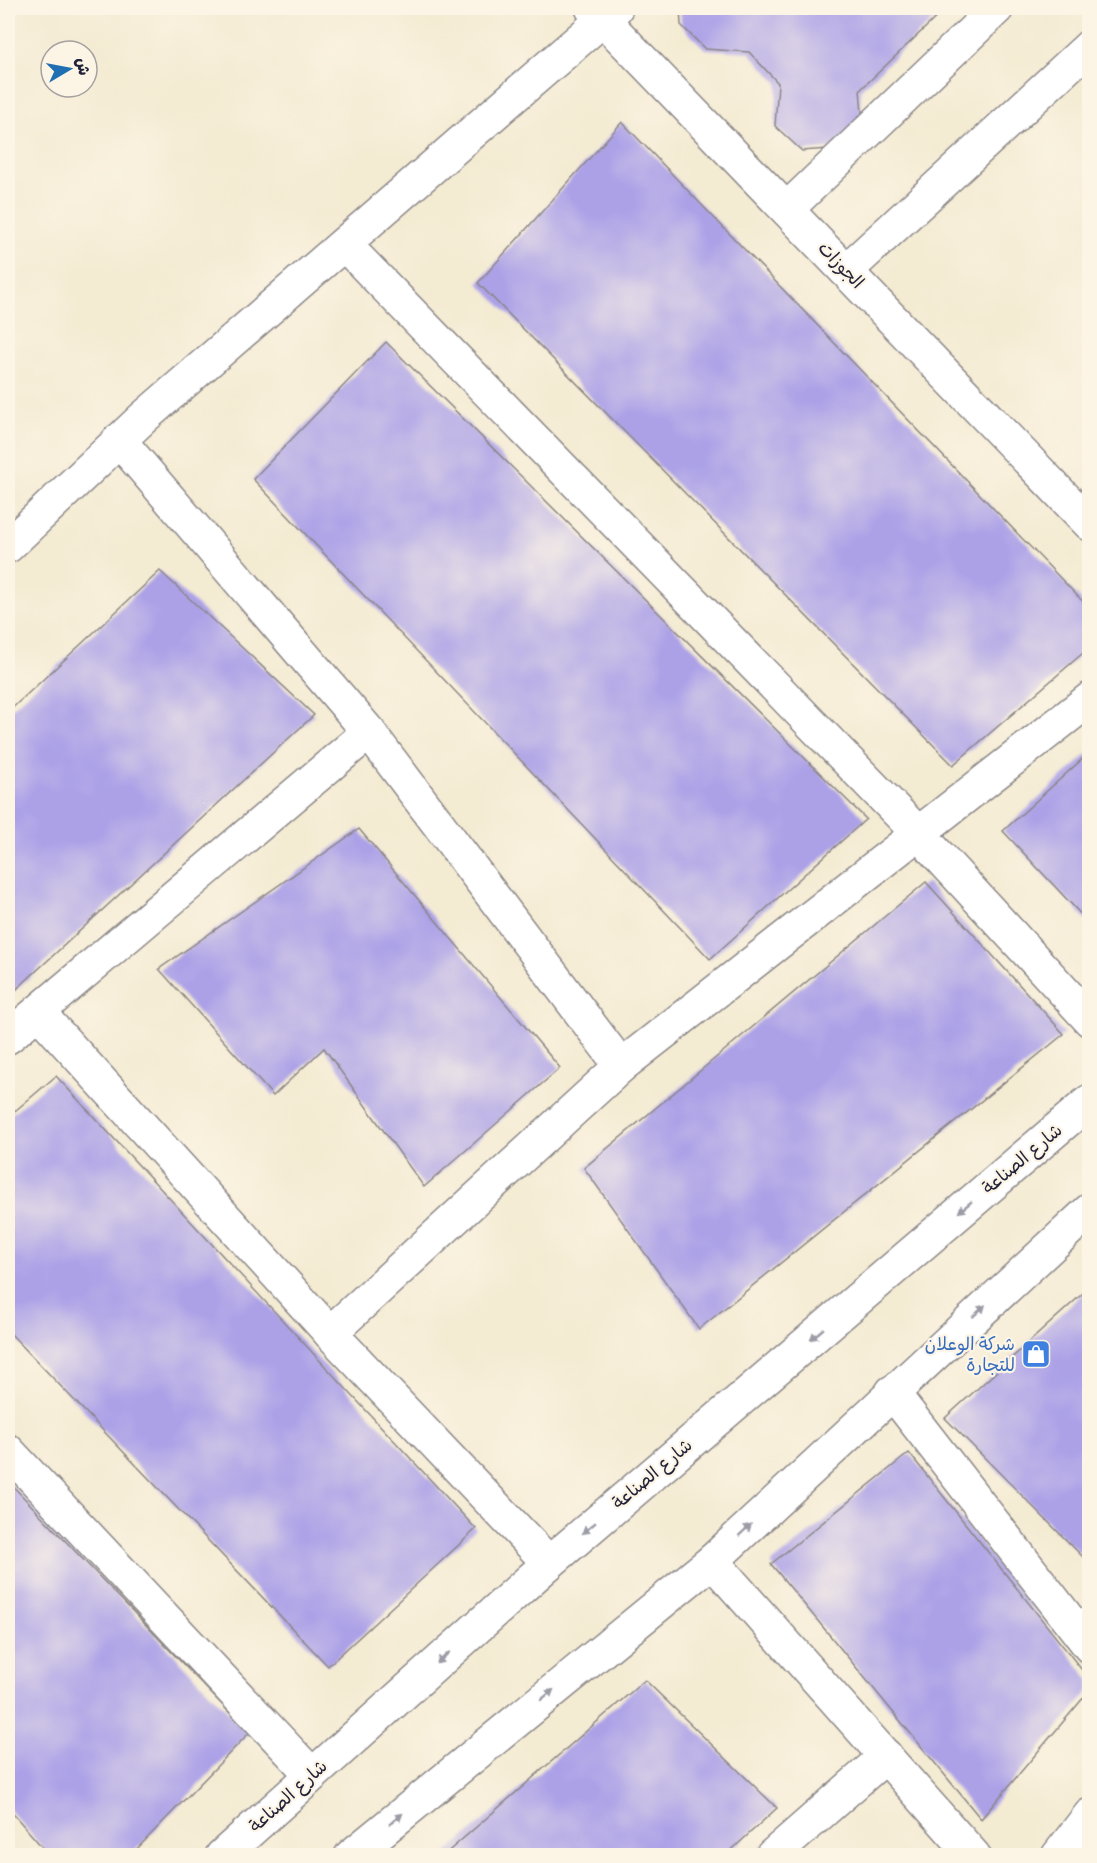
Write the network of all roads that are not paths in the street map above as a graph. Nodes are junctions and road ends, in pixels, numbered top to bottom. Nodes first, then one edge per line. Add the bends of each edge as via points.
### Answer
1 (997, 8) edge
2 (604, 11) edge
3 (1089, 46) edge
4 (787, 209) junction
5 (344, 244) junction
6 (846, 271) junction
7 (119, 440) junction
8 (1089, 524) edge
9 (8, 546) edge
10 (1089, 699) edge
11 (369, 732) junction
12 (918, 833) junction
13 (38, 1012) junction
14 (1089, 1020) edge
15 (8, 1037) edge
16 (621, 1066) junction
17 (1089, 1101) edge
18 (1085, 1224) edge
19 (330, 1333) junction
20 (892, 1392) junction
21 (8, 1451) edge
22 (712, 1561) junction
23 (549, 1563) junction
24 (1089, 1647) edge
25 (886, 1756) junction
26 (312, 1775) junction
27 (1089, 1815) edge
28 (222, 1856) edge
29 (351, 1856) edge
30 (772, 1856) edge
31 (974, 1856) edge
32 (1058, 1856) edge

1 - 4 street
2 - 4 street, الجوزات
2 - 5 street
3 - 6 street
4 - 6 street, الجوزات
5 - 7 street
5 - 12 street
6 - 8 street, الجوزات
7 - 9 street
7 - 11 street
10 - 12 street
11 - 13 street
11 - 16 street
12 - 14 street
12 - 16 street
13 - 15 street
13 - 19 street
16 - 19 street
17 -> 23 street, شارع الصناعة
20 -> 18 street
19 - 23 street
22 -> 20 street
20 - 24 street
21 - 26 street
22 - 25 street
29 -> 22 street
23 -> 26 street, شارع الصناعة
25 - 30 street
25 - 31 street
26 - 28 street, شارع الصناعة
27 - 32 street

